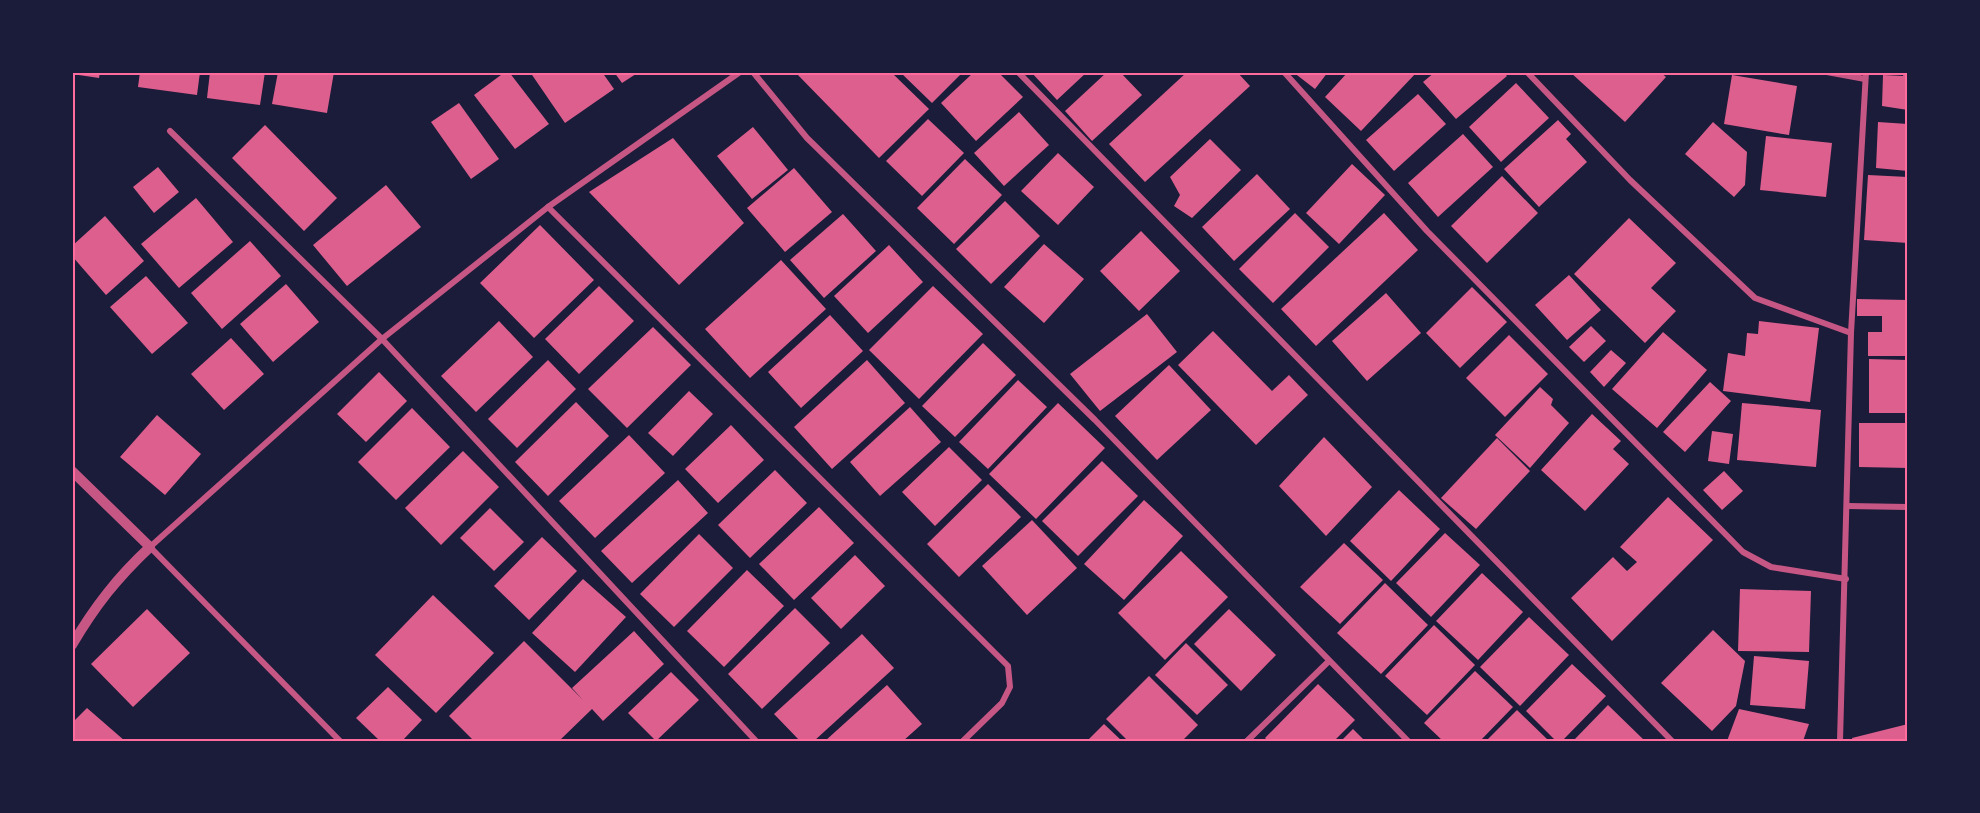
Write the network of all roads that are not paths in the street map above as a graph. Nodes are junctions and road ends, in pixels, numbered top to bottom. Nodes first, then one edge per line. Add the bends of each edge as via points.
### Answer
1 (740, 72) edge
2 (753, 72) edge
3 (1018, 72) edge
4 (1284, 72) edge
5 (1527, 72) edge
6 (1827, 72) edge
7 (1865, 75) edge
8 (170, 131) dead end
9 (548, 207) junction
10 (1851, 333) junction
11 (382, 339) junction
12 (72, 471) edge
13 (1848, 506) junction
14 (1908, 507) edge
15 (150, 547) junction
16 (1846, 579) junction
17 (72, 645) edge
18 (1329, 662) junction
19 (340, 741) edge
20 (756, 741) edge
21 (963, 741) edge
22 (1246, 741) edge
23 (1408, 741) edge
24 (1672, 741) edge
25 (1840, 741) edge

1 - 9 street
2 - 18 street via 807,138 1070,396
3 - 24 street
4 - 16 street via 1427,231 1743,552 1771,567
5 - 10 street via 1630,180 1755,298
6 - 7 street
7 - 10 street
8 - 11 street
9 - 11 street
9 - 21 street via 1008,666 1010,687 1002,704
10 - 13 street
11 - 15 street
11 - 20 street
12 - 15 street
13 - 14 street
13 - 16 street
15 - 17 street via 98,602
15 - 19 street
16 - 25 street
18 - 22 street
18 - 23 street

